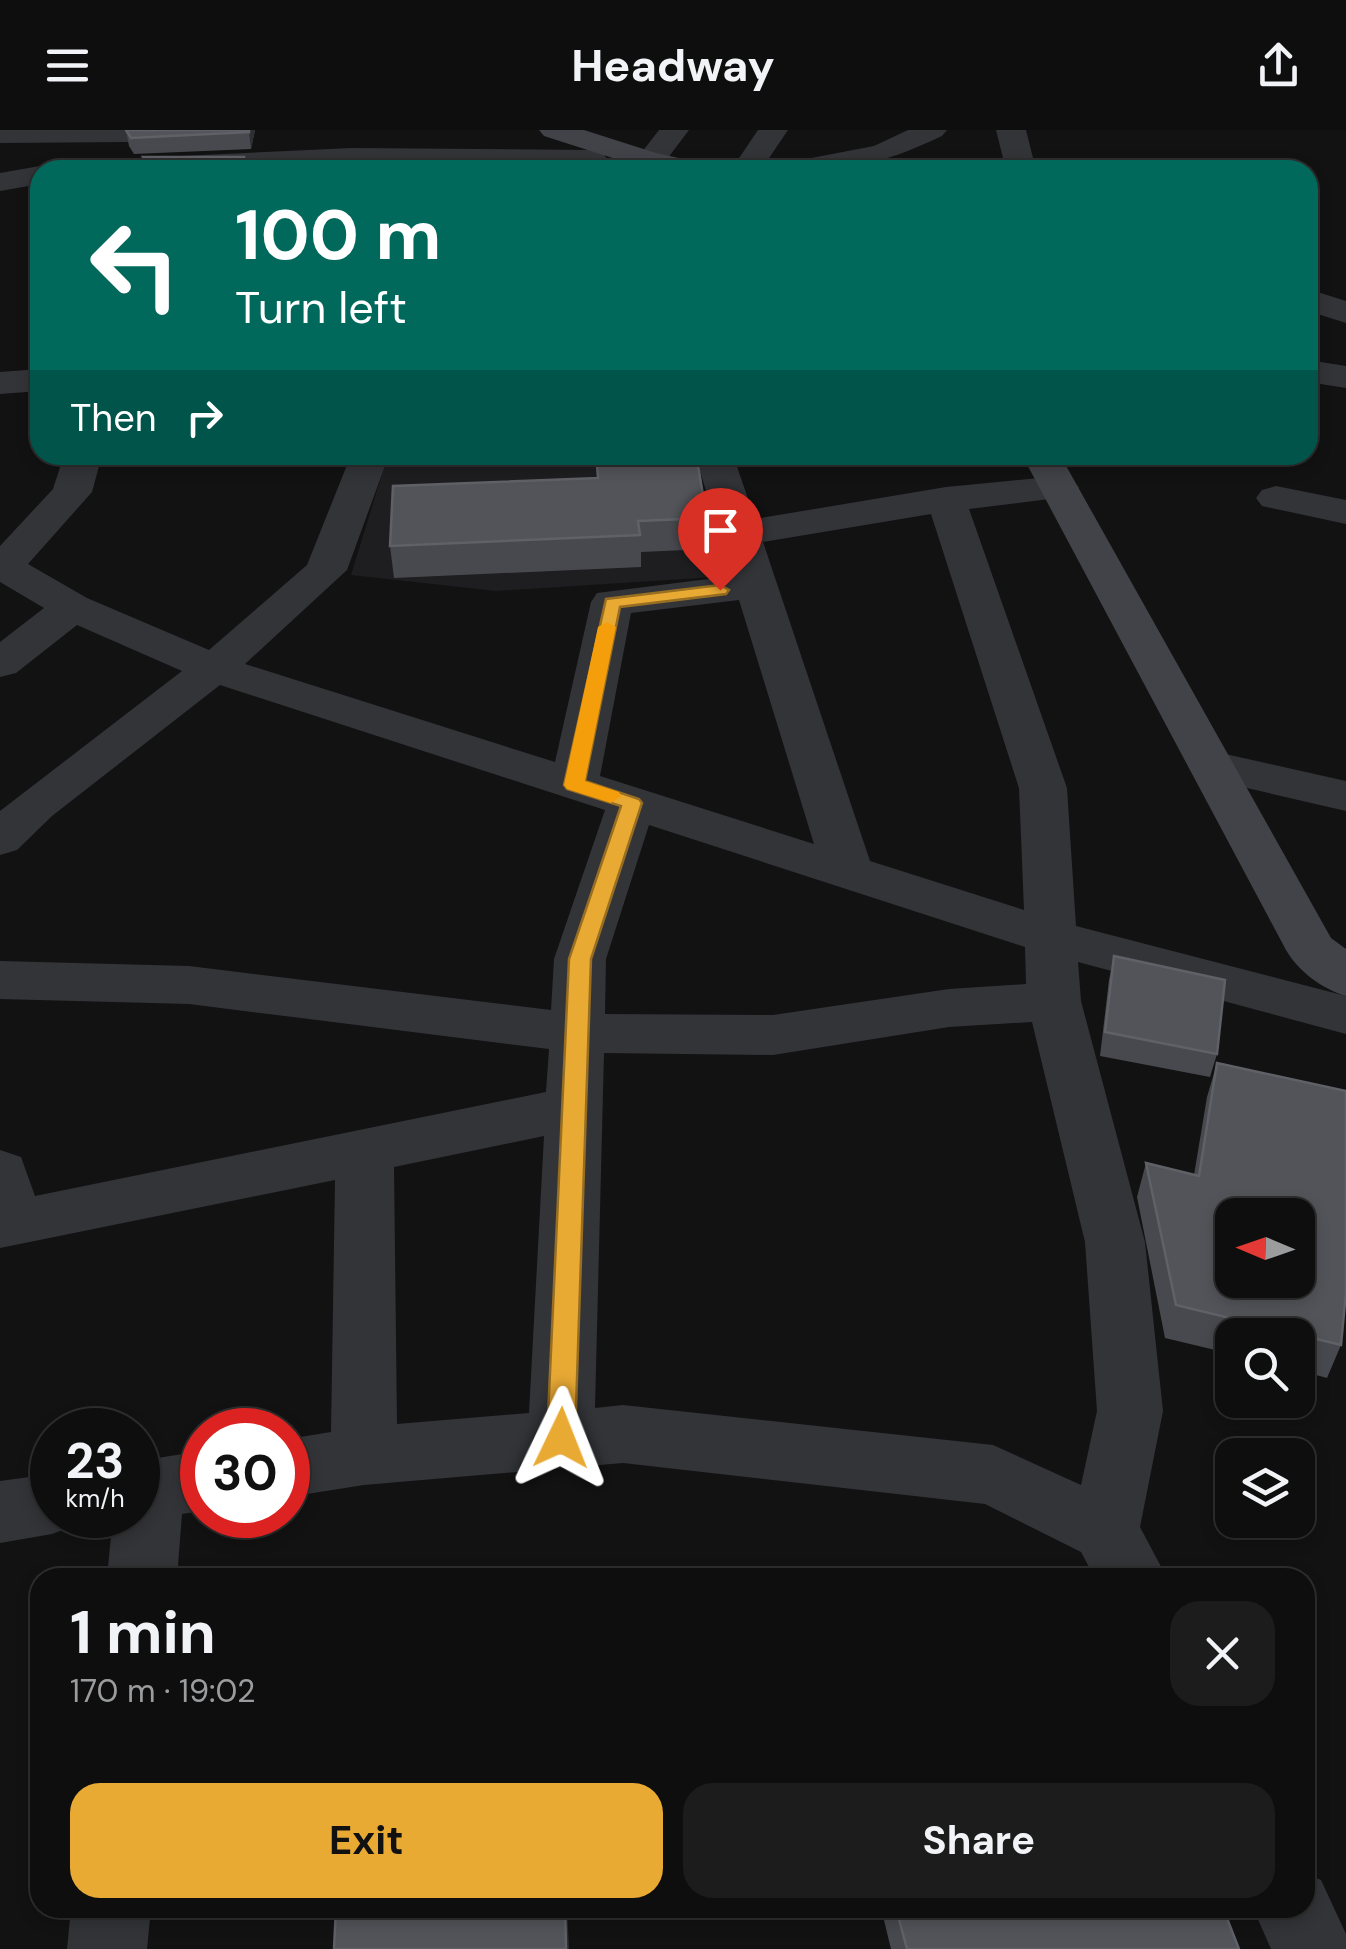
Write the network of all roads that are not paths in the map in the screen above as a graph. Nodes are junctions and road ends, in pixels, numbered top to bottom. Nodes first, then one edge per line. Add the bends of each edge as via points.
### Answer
1 (674, 130) edge
2 (773, 130) edge
3 (859, 130) edge
4 (932, 130) edge
5 (1011, 130) edge
6 (262, 131) edge
7 (166, 133) edge
8 (0, 134) edge
9 (90, 134) junction
10 (582, 145) edge
11 (415, 152) edge
12 (78, 160) edge
13 (269, 160) edge
14 (333, 160) edge
15 (650, 160) joint
16 (753, 160) edge
17 (841, 160) edge
18 (887, 160) edge
19 (1018, 160) edge
20 (30, 177) edge
21 (0, 182) edge
22 (1318, 303) edge
23 (1346, 313) edge
24 (1318, 372) edge
25 (1346, 376) edge
26 (30, 381) edge
27 (0, 383) edge
28 (80, 465) edge
29 (366, 465) edge
30 (717, 465) edge
31 (1050, 472) edge
32 (946, 498) junction
33 (1276, 498) dead end
34 (1346, 512) edge
35 (740, 534) junction
36 (1, 566) edge
37 (756, 586) junction
38 (72, 607) junction
39 (0, 664) edge
40 (214, 668) junction
41 (1212, 766) junction
42 (574, 785) junction
43 (1346, 796) edge
44 (632, 803) junction
45 (0, 839) edge
46 (848, 872) junction
47 (1050, 937) junction
48 (1346, 977) edge
49 (0, 980) edge
50 (1054, 1001) junction
51 (1346, 1015) edge
52 (576, 1033) junction
53 (574, 1108) junction
54 (364, 1150) junction
55 (4, 1207) edge
56 (561, 1438) junction
57 (364, 1456) junction
58 (310, 1465) edge
59 (163, 1487) edge
60 (30, 1507) edge
61 (0, 1512) edge
62 (1118, 1554) edge
63 (144, 1568) edge
64 (110, 1918) edge
65 (1298, 1918) edge
66 (107, 1949) edge
67 (1312, 1949) edge

1 - 15 street
2 - 16 street
3 - 17 street
4 - 18 street
5 - 19 street
6 - 13 street
7 - 9 street
8 - 9 street
9 - 12 street
10 - 11 street
10 - 15 street
11 - 14 street
20 - 21 street
22 - 23 street
24 - 25 street
26 - 27 street
28 - 36 street via 72,492
29 - 40 street via 326,570
30 - 35 street
31 - 32 street
31 - 41 street
32 - 35 street
32 - 47 street via 1043,788
33 - 34 street
35 - 37 street
36 - 38 street
37 - 42 street via 612,602
37 - 46 street
38 - 39 street
38 - 40 street
40 - 42 street
40 - 45 street
41 - 43 street
41 - 48 street via 1312,950
42 - 44 street
44 - 46 street
44 - 52 street via 580,959
46 - 47 street
47 - 50 street
47 - 51 street
49 - 52 street via 189,985
50 - 52 street via 949,1008 773,1035
50 - 62 street via 1115,1242 1130,1411
52 - 53 street
53 - 54 street
53 - 56 street
54 - 55 street
54 - 57 street
56 - 57 street
56 - 62 street via 623,1434 993,1475
57 - 58 street
59 - 63 street
60 - 61 street
64 - 66 street
65 - 67 street

